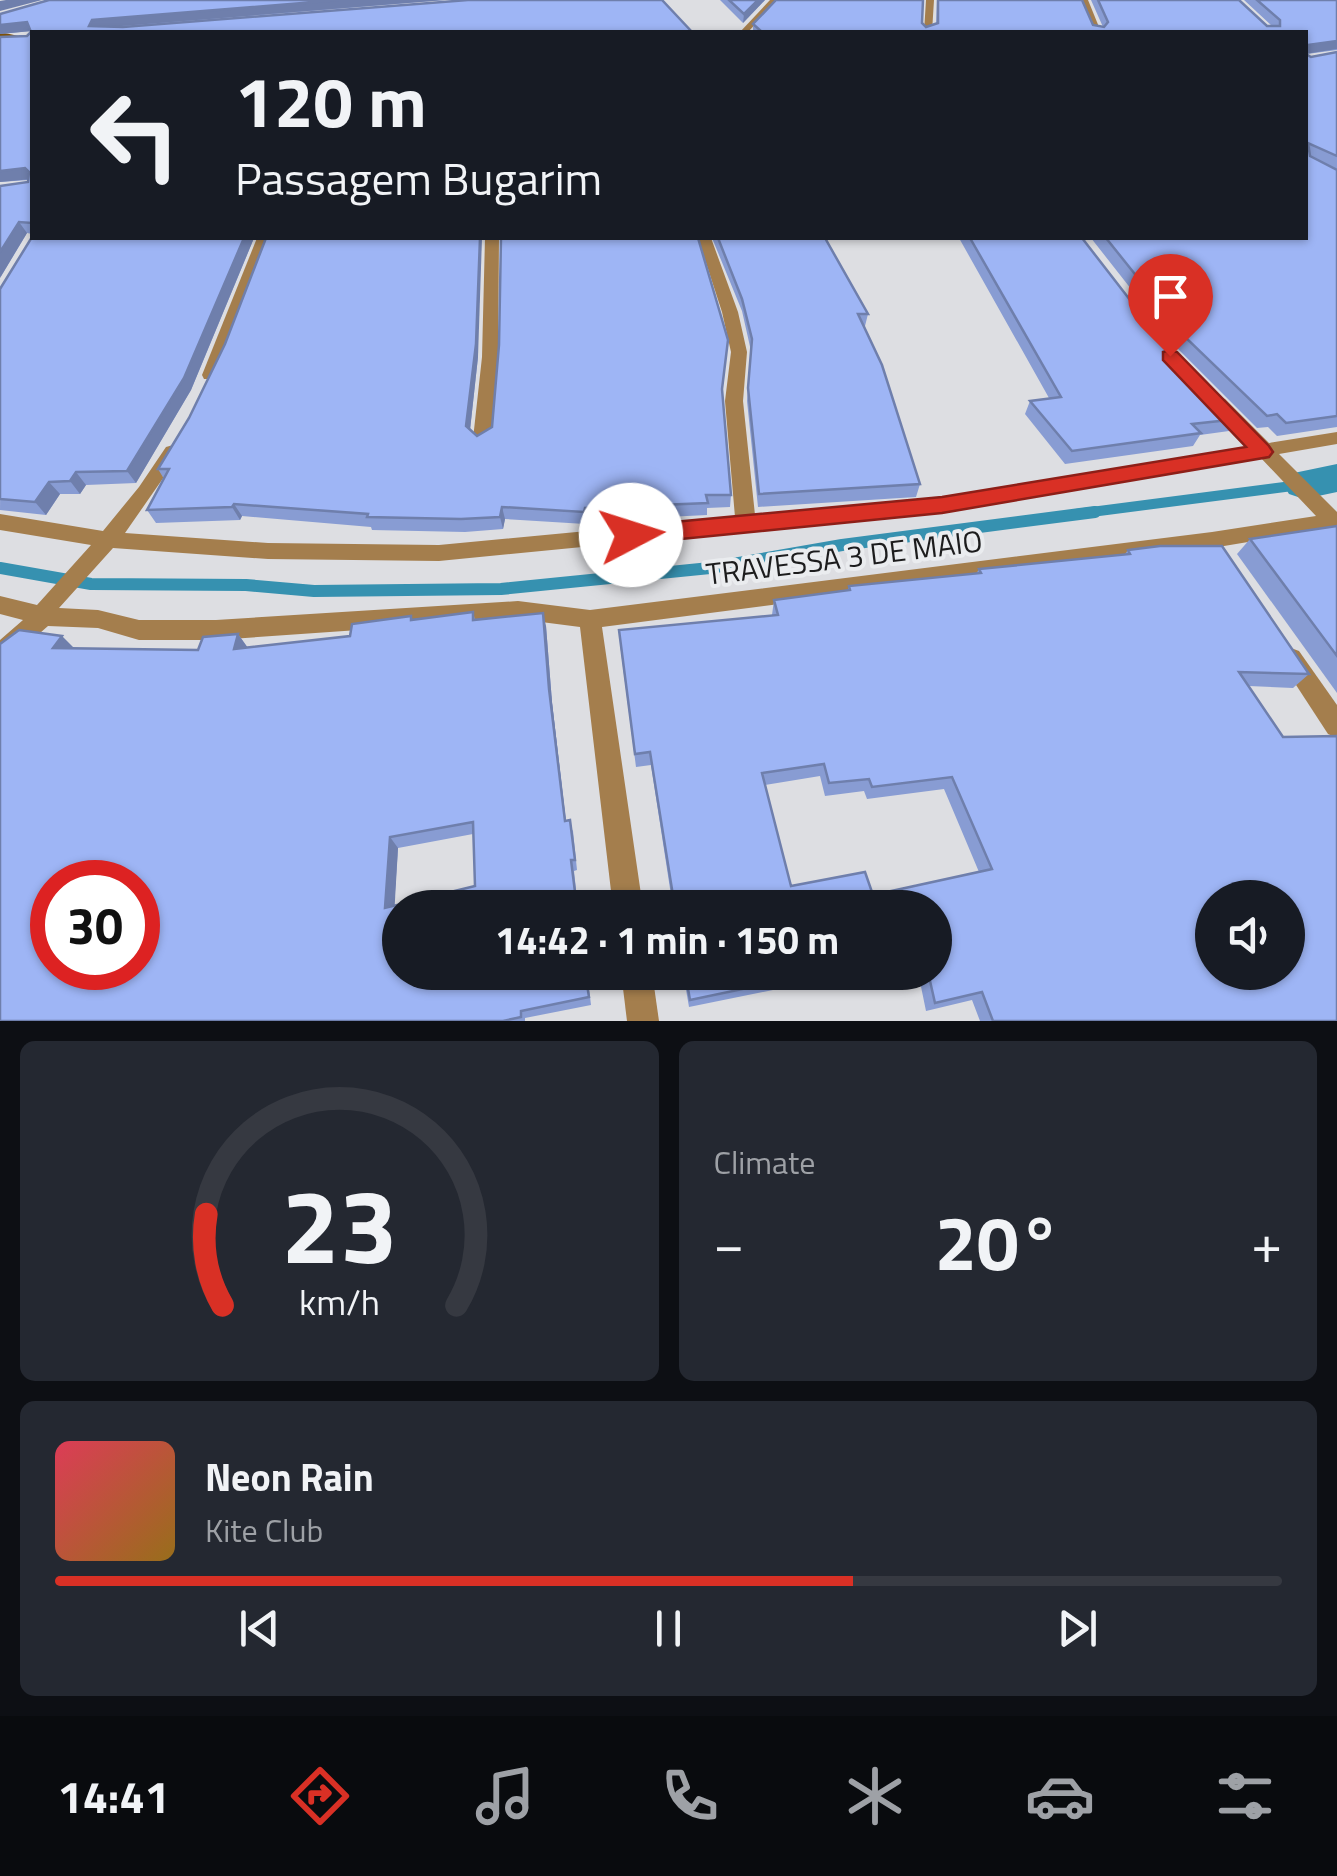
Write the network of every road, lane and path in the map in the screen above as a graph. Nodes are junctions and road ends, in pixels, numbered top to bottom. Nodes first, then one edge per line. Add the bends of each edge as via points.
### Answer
1 (774, 0) edge
2 (930, 0) edge
3 (1084, 0) edge
4 (746, 30) edge
5 (928, 30) edge
6 (1096, 30) edge
7 (0, 38) edge
8 (28, 38) edge
9 (263, 240) edge
10 (492, 240) edge
11 (705, 240) edge
12 (1203, 387) edge
13 (201, 396) edge
14 (181, 436) edge
15 (1337, 438) edge
16 (482, 439) edge
17 (1262, 452) junction
18 (1331, 517) edge
19 (0, 522) edge
20 (746, 525) junction
21 (101, 547) junction
22 (0, 605) edge
23 (45, 610) junction
24 (590, 619) junction
25 (1274, 633) edge
26 (0, 654) edge
27 (1337, 726) edge
28 (626, 890) edge
29 (639, 990) edge
30 (643, 1021) edge

1 - 4 street
2 - 5 street
3 - 6 street
7 - 8 main road
9 - 13 street
10 - 16 street
11 - 20 street via 739,352 734,401
12 - 17 street
14 - 21 street
15 - 17 street
17 - 18 street
17 - 20 street via 942,505
18 - 24 street, TRAVESSA 3 DE MAIO via 1217,548
19 - 21 street
20 - 21 street via 439,553
21 - 23 street
22 - 23 street, TRAVESSA 3 DE MAIO
23 - 24 street, TRAVESSA 3 DE MAIO via 139,630 518,610
23 - 26 street
24 - 28 street
25 - 27 street
29 - 30 street

